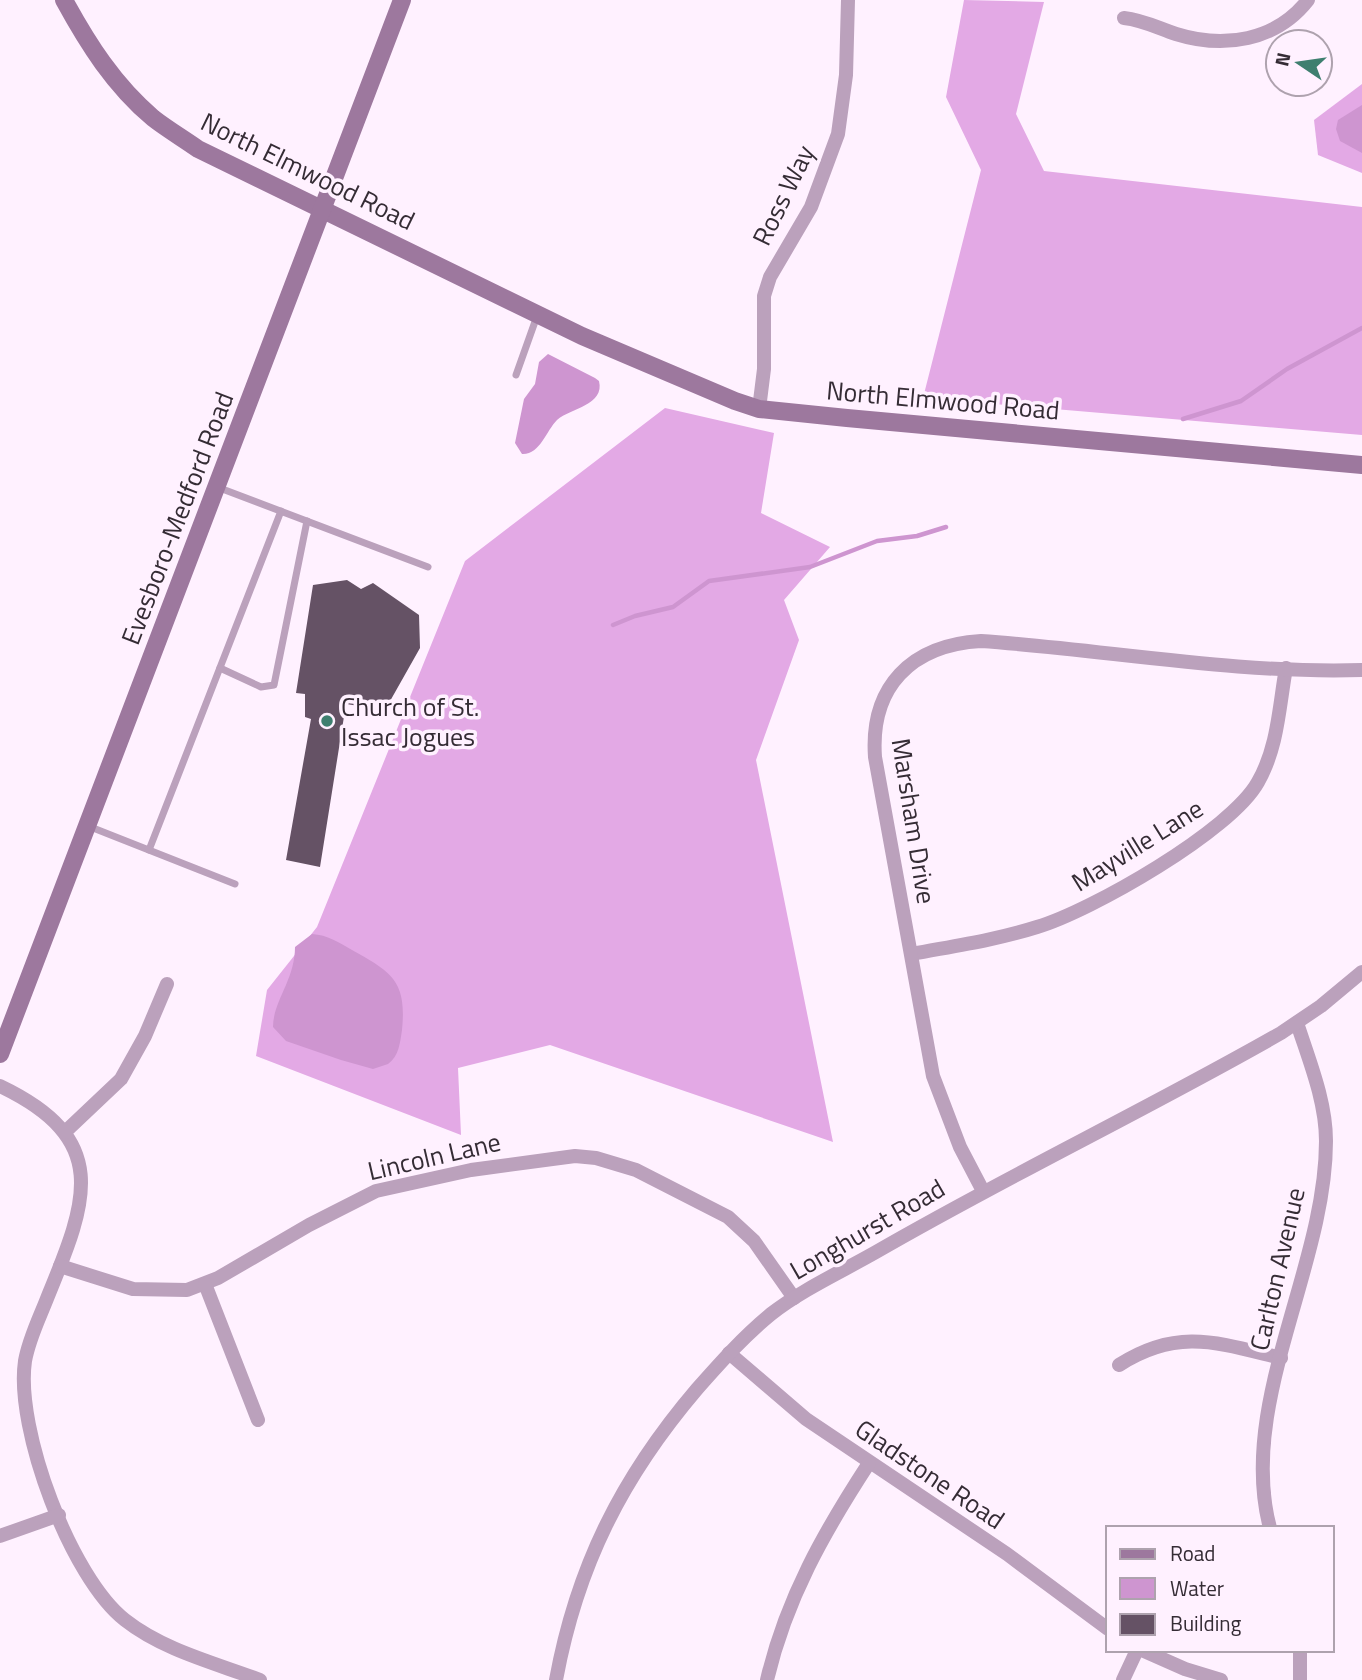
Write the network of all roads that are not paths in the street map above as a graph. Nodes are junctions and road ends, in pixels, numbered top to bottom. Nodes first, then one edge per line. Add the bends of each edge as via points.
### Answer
1 (64, 0) edge
2 (402, 0) edge
3 (848, 0) edge
4 (1308, 0) edge
5 (1125, 18) dead end
6 (322, 209) junction
7 (537, 314) junction
8 (516, 375) dead end
9 (759, 409) junction
10 (1362, 465) edge
11 (217, 487) junction
12 (281, 511) junction
13 (307, 521) junction
14 (428, 567) dead end
15 (220, 668) junction
16 (1286, 668) junction
17 (1362, 670) edge
18 (87, 826) junction
19 (149, 850) junction
20 (235, 884) dead end
21 (912, 954) junction
22 (1362, 972) edge
23 (167, 984) dead end
24 (1297, 1023) junction
25 (0, 1054) edge
26 (0, 1086) edge
27 (65, 1132) junction
28 (983, 1191) junction
29 (60, 1266) junction
30 (205, 1284) junction
31 (794, 1298) junction
32 (729, 1353) junction
33 (1281, 1358) junction
34 (1119, 1365) dead end
35 (258, 1420) dead end
36 (869, 1463) junction
37 (59, 1515) junction
38 (1270, 1526) edge
39 (0, 1536) edge
40 (1106, 1628) edge
41 (1138, 1652) edge
42 (1144, 1652) edge
43 (1300, 1652) edge
44 (260, 1680) edge
45 (556, 1680) edge
46 (767, 1680) edge
47 (1123, 1680) edge
48 (1221, 1680) edge
49 (1300, 1680) edge

1 - 6 main road, North Elmwood Road via 89,46 155,120 198,149
2 - 6 main road, Evesboro-Medford Road
3 - 9 street, Ross Way via 846,75 838,134 811,207 770,277 764,296
4 - 5 street via 1287,21 1245,39 1199,39
6 - 7 main road, North Elmwood Road
6 - 11 main road, Evesboro-Medford Road
7 - 8 lane
7 - 9 main road, North Elmwood Road via 708,391
9 - 10 main road, North Elmwood Road
11 - 12 lane
11 - 18 main road, Evesboro-Medford Road
12 - 13 lane
12 - 15 lane
13 - 14 lane
13 - 15 lane via 274,685 261,687
15 - 19 lane
16 - 17 street, Marsham Drive
16 - 21 street, Mayville Lane via 1272,750 1257,784 1231,814 1197,841 1060,919 1018,933
16 - 21 street, Marsham Drive via 981,641 944,647 915,663 888,687 879,702 873,738
18 - 19 lane
18 - 25 main road, Evesboro-Medford Road
19 - 20 lane
21 - 28 street, Marsham Drive via 933,1076 960,1147
22 - 24 street, Longhurst Road
23 - 27 street via 121,1079
24 - 28 street, Longhurst Road
24 - 33 street, Carlton Avenue via 1320,1097 1325,1159 1319,1204
26 - 27 street via 34,1102
27 - 29 street via 82,1175 77,1215
28 - 31 street, Longhurst Road
29 - 30 street, Lincoln Lane via 151,1292
29 - 37 street via 31,1338 23,1378 32,1439
30 - 31 street, Lincoln Lane via 376,1191 471,1170 575,1156 636,1170 728,1217 754,1241
30 - 35 street
31 - 32 street, Longhurst Road
32 - 36 street, Gladstone Road via 790,1408
32 - 45 street, Longhurst Road via 658,1436 618,1497 573,1608
33 - 34 street via 1217,1342 1185,1340
33 - 38 street, Carlton Avenue via 1262,1451
36 - 40 street, Gladstone Road via 1007,1554
36 - 46 street via 797,1587
37 - 39 street
37 - 44 street via 94,1590 125,1621 165,1644
41 - 47 street
42 - 48 street
43 - 49 street

